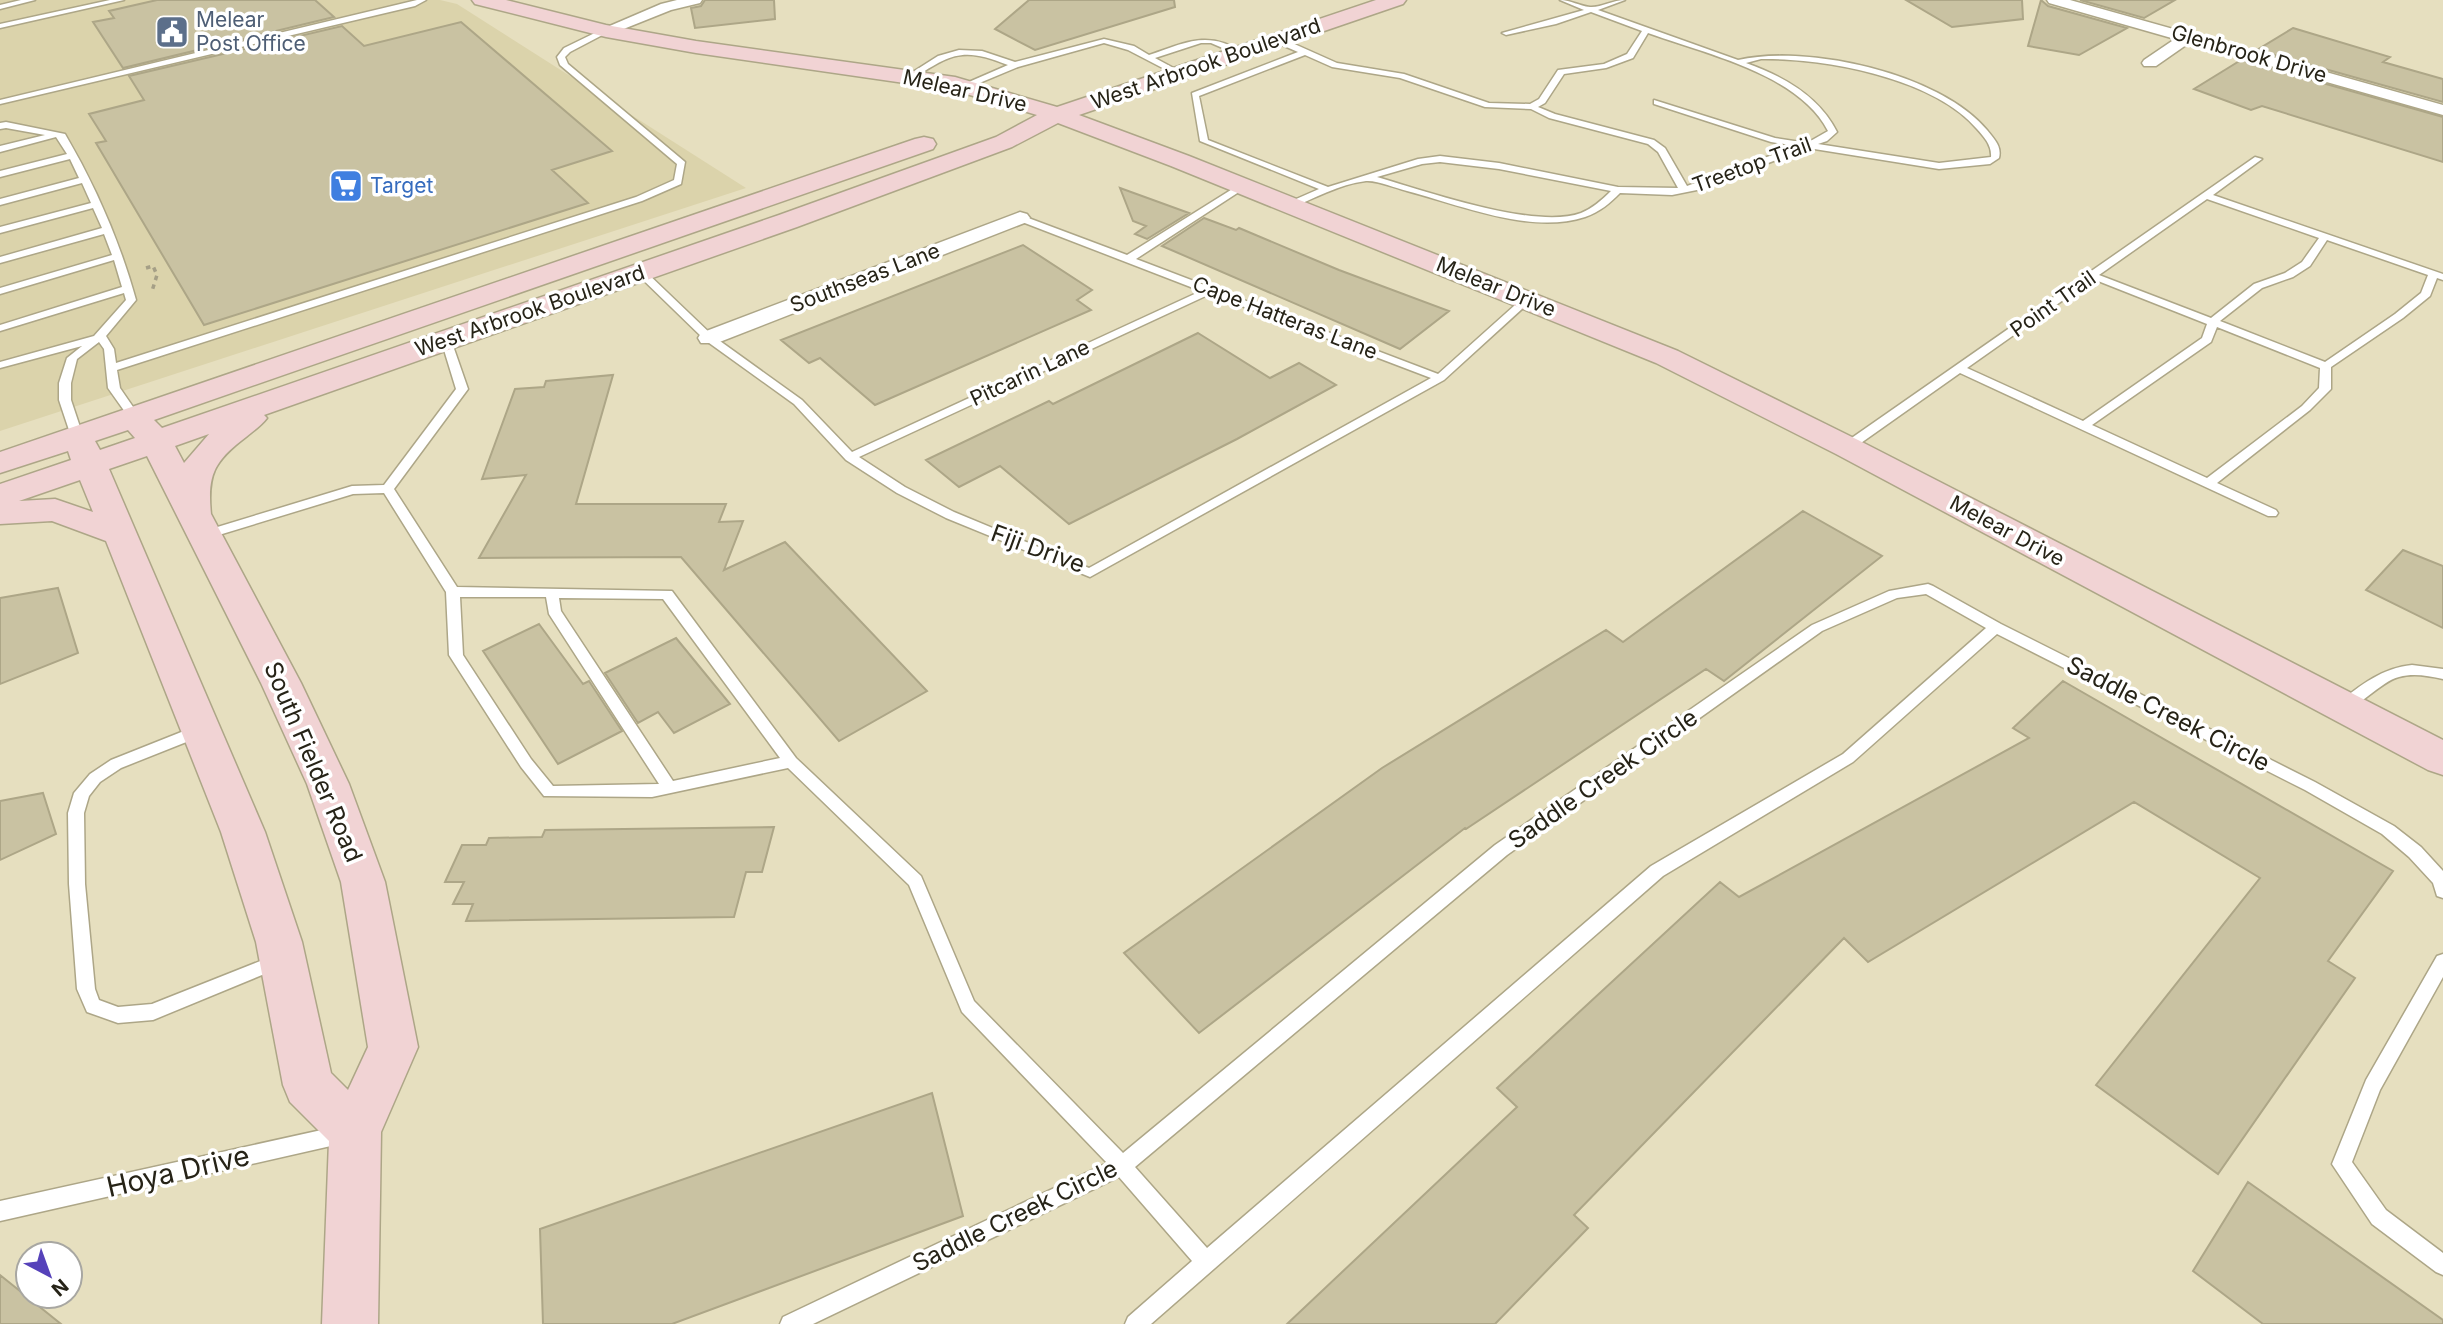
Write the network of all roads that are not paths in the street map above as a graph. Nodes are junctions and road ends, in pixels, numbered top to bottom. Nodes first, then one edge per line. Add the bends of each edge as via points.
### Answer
1 (31, 0) edge
2 (120, 0) edge
3 (389, 0) edge
4 (482, 0) edge
5 (695, 0) edge
6 (1395, 0) edge
7 (1564, 0) edge
8 (1621, 0) edge
9 (2054, 0) edge
10 (418, 2) edge
11 (0, 7) edge
12 (1594, 10) junction
13 (0, 26) edge
14 (1647, 29) junction
15 (606, 31) junction
16 (1506, 33) dead end
17 (2188, 37) junction
18 (1278, 40) junction
19 (1305, 52) junction
20 (1239, 53) junction
21 (1150, 57) junction
22 (1738, 62) junction
23 (2150, 63) dead end
24 (1015, 65) junction
25 (1178, 74) junction
26 (909, 77) junction
27 (1155, 81) junction
28 (965, 87) junction
29 (2, 98) edge
30 (1657, 102) dead end
31 (1532, 107) junction
32 (2443, 110) edge
33 (1056, 115) junction
34 (0, 126) edge
35 (57, 135) junction
36 (1811, 144) junction
37 (0, 149) edge
38 (73, 155) junction
39 (2258, 159) dead end
40 (1180, 161) junction
41 (0, 174) edge
42 (1370, 178) junction
43 (85, 179) junction
44 (1242, 186) junction
45 (1328, 190) junction
46 (1618, 190) junction
47 (1684, 190) junction
48 (2206, 197) junction
49 (0, 202) edge
50 (96, 204) junction
51 (1290, 205) junction
52 (1020, 218) joint
53 (0, 230) edge
54 (107, 230) junction
55 (2324, 237) junction
56 (118, 257) junction
57 (1130, 258) junction
58 (0, 260) edge
59 (641, 272) junction
60 (2093, 276) junction
61 (2438, 276) edge
62 (128, 289) junction
63 (1211, 290) junction
64 (0, 291) edge
65 (1528, 299) junction
66 (2213, 322) junction
67 (0, 328) edge
68 (101, 337) junction
69 (709, 338) junction
70 (446, 340) junction
71 (0, 365) edge
72 (2326, 366) junction
73 (110, 369) junction
74 (1961, 369) junction
75 (1440, 378) junction
76 (290, 395) junction
77 (2084, 426) junction
78 (145, 429) junction
79 (1847, 447) junction
80 (84, 450) junction
81 (850, 457) junction
82 (0, 463) edge
83 (2208, 484) junction
84 (388, 489) junction
85 (0, 496) edge
86 (0, 513) edge
87 (2272, 513) dead end
88 (199, 525) junction
89 (121, 534) junction
90 (453, 592) junction
91 (552, 593) junction
92 (1996, 626) junction
93 (2443, 674) edge
94 (2343, 706) junction
95 (202, 729) junction
96 (2443, 759) edge
97 (791, 762) junction
98 (669, 788) junction
99 (2443, 891) edge
100 (283, 959) junction
101 (2443, 961) edge
102 (355, 1132) junction
103 (1122, 1166) junction
104 (0, 1211) edge
105 (1206, 1262) junction
106 (2443, 1265) edge
107 (350, 1324) edge
108 (790, 1324) edge
109 (1135, 1324) edge

1 - 11 lane
2 - 13 lane
3 - 10 lane
4 - 15 street, Melear Drive
5 - 15 street
6 - 18 street, West Arbrook Boulevard
7 - 12 lane, Treetop Trail
8 - 12 lane
9 - 17 street, Glenbrook Drive
10 - 29 lane
12 - 14 lane, Treetop Trail
12 - 16 lane
14 - 22 lane, Treetop Trail
14 - 31 lane via 1630,56 1606,66 1560,72 1542,101
15 - 26 street, Melear Drive
15 - 73 lane via 567,50 561,57 564,65 682,164 677,183
17 - 23 street
17 - 32 street, Glenbrook Drive
18 - 19 lane
18 - 20 street, West Arbrook Boulevard
19 - 31 lane via 1335,65 1401,76 1488,105
19 - 45 lane via 1195,95 1204,141
20 - 21 lane via 1212,41 1200,41
20 - 25 street, West Arbrook Boulevard
21 - 24 lane via 1104,41
21 - 25 lane
22 - 36 lane, Treetop Trail via 1779,80 1812,104 1833,132
22 - 36 lane via 1768,55 1797,57 1915,85 1975,121 1997,153 1990,161 1939,166
24 - 26 lane via 976,51 961,52
24 - 28 lane
25 - 27 street, West Arbrook Boulevard
26 - 28 street, Melear Drive
27 - 33 street, West Arbrook Boulevard
27 - 40 street via 1145,94 1142,118 1154,144
28 - 33 street, Melear Drive
30 - 36 lane via 1774,140
31 - 47 lane via 1651,142 1662,150
33 - 40 street, Melear Drive
33 - 59 street, West Arbrook Boulevard via 1004,142
33 - 78 street, West Arbrook Boulevard via 941,138
34 - 35 lane
35 - 37 lane
35 - 38 lane
36 - 47 lane, Treetop Trail
38 - 41 lane
38 - 43 lane
39 - 48 lane, Point Trail
40 - 44 street, Melear Drive
42 - 45 lane, Treetop Trail
42 - 46 lane, Treetop Trail via 1440,159
42 - 46 lane via 1523,219 1558,220 1589,214
43 - 49 lane
43 - 50 lane
44 - 51 street, Melear Drive
44 - 57 lane
45 - 51 lane, Treetop Trail
46 - 47 lane, Treetop Trail
48 - 55 lane
48 - 60 lane, Point Trail
50 - 53 lane
50 - 54 lane
51 - 65 street, Melear Drive
52 - 57 lane, Cape Hatteras Lane
52 - 69 street, Southseas Lane
54 - 56 lane
54 - 58 lane
55 - 61 lane
55 - 66 lane via 2306,264 2258,286
56 - 62 lane
56 - 64 lane
57 - 63 lane, Cape Hatteras Lane
59 - 69 lane, Fiji Drive
59 - 70 street, West Arbrook Boulevard
60 - 66 lane
60 - 74 lane, Point Trail
61 - 72 lane via 2426,294 2399,316
62 - 67 lane
62 - 68 lane via 131,300
63 - 75 lane, Cape Hatteras Lane
63 - 81 lane, Pitcarin Lane
65 - 75 lane, Fiji Drive
65 - 79 street, Melear Drive via 1667,357
66 - 72 lane
66 - 77 lane via 2207,340
68 - 71 lane
68 - 73 lane via 109,349
68 - 80 lane via 72,358 65,383 65,400
69 - 81 lane, Fiji Drive via 798,402
70 - 76 street, West Arbrook Boulevard
70 - 84 lane via 462,389
72 - 83 lane via 2325,389
73 - 78 lane via 114,388
74 - 77 lane
74 - 79 lane, Point Trail
75 - 81 lane, Fiji Drive via 1090,573 950,515
76 - 78 street, West Arbrook Boulevard
76 - 88 street via 216,444 199,467 192,485
77 - 83 lane
78 - 80 street, West Arbrook Boulevard
78 - 88 street, South Fielder Road
79 - 94 street, Melear Drive
80 - 82 street, West Arbrook Boulevard
80 - 85 street, West Arbrook Boulevard
80 - 89 street
83 - 87 lane
84 - 88 lane via 352,490
84 - 90 lane
86 - 89 street via 55,510
88 - 102 street, South Fielder Road via 328,784 363,882 393,1047
89 - 95 street
90 - 91 lane
90 - 98 lane via 456,654 549,792
91 - 97 lane via 667,594
91 - 98 lane via 554,611
92 - 99 lane, Saddle Creek Circle via 2311,786 2388,831 2424,861 2441,880
92 - 103 lane, Saddle Creek Circle via 1928,589 1894,594 1817,628 1501,850
92 - 105 lane via 1848,758 1657,871
93 - 94 lane via 2403,668 2386,673
94 - 96 street, Melear Drive
95 - 100 street via 243,832
95 - 100 lane via 116,764 82,793 76,813 77,884 86,989 93,1006 118,1015 153,1012
97 - 98 lane
97 - 103 lane via 915,881 968,1006
100 - 102 street via 308,1085
101 - 106 lane via 2372,1086 2342,1164 2379,1217
102 - 104 lane, Hoya Drive
102 - 107 street, South Fielder Road
103 - 105 lane
103 - 108 lane, Saddle Creek Circle
105 - 109 lane

